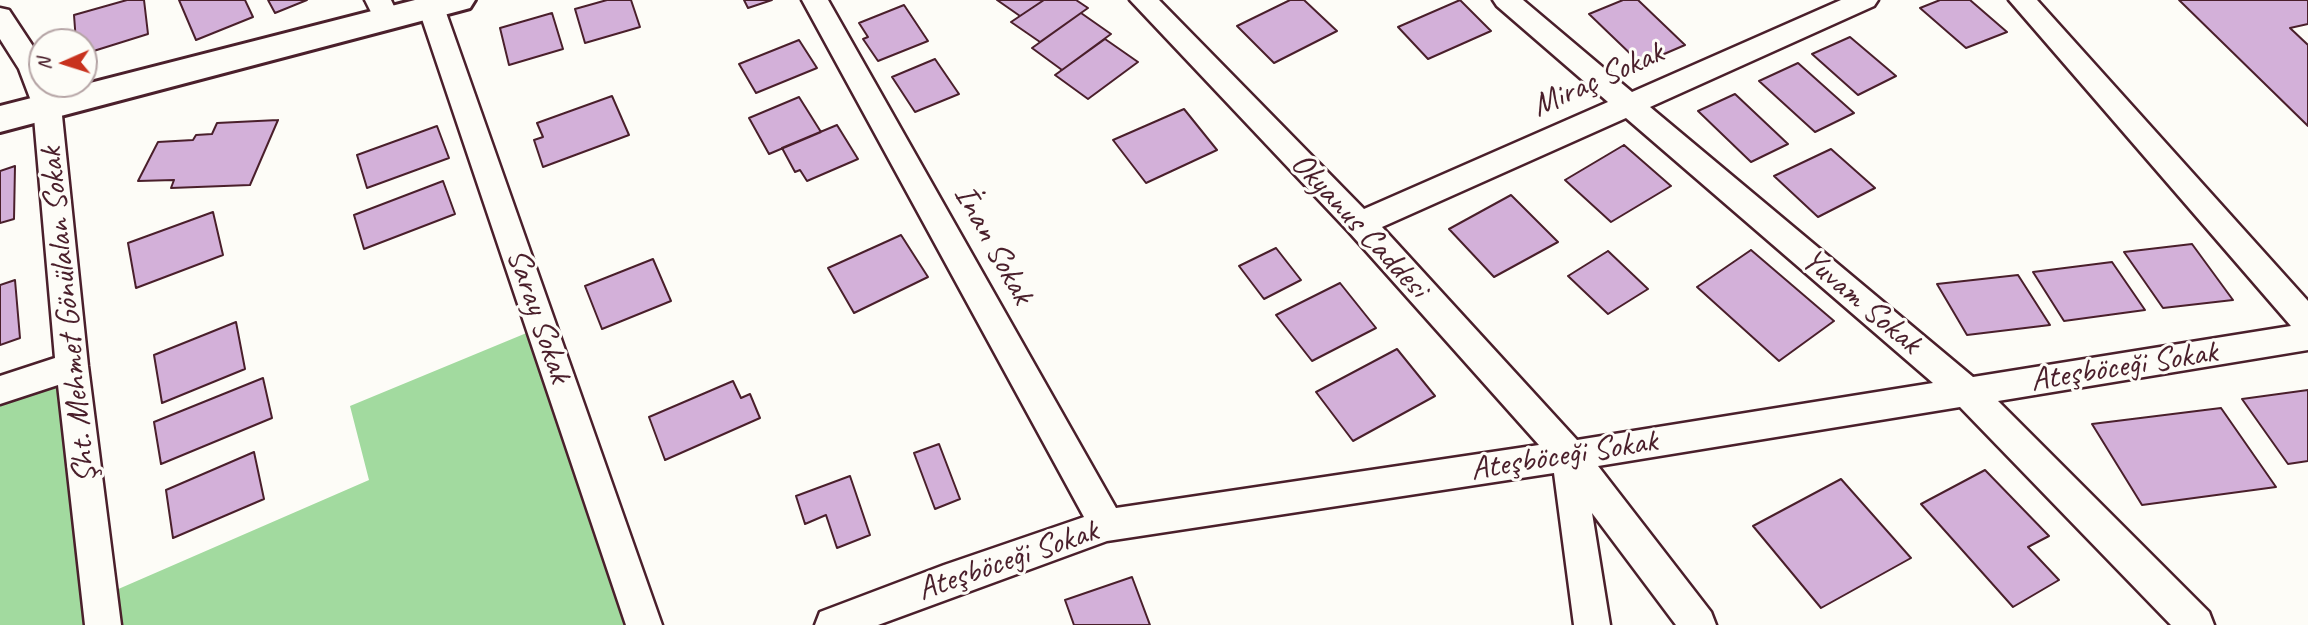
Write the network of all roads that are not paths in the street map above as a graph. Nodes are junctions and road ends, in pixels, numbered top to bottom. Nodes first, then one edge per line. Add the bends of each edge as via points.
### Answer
1 (815, 0) edge
2 (1143, 0) edge
3 (1506, 0) edge
4 (1865, 0) edge
5 (2022, 0) edge
6 (445, 4) edge
7 (383, 10) edge
8 (0, 17) edge
9 (1629, 105) junction
10 (47, 106) junction
11 (0, 119) edge
12 (1360, 224) junction
13 (2308, 323) edge
14 (2308, 337) edge
15 (72, 366) junction
16 (0, 390) edge
17 (1967, 392) junction
18 (1570, 456) junction
19 (1107, 525) junction
20 (103, 625) edge
21 (644, 625) edge
22 (833, 625) edge
23 (1592, 625) edge
24 (1698, 625) edge
25 (2196, 625) edge

1 - 19 street, İnan Sokak
2 - 12 street, Okyanus Caddesi
3 - 9 street, Yuvam Sokak
4 - 9 street, Miraç Sokak
5 - 13 street
6 - 7 street
6 - 21 street, Saray Sokak
7 - 10 street
8 - 10 street, Şht. Mehmet Gönülalan Sokak via 32,67
9 - 12 street, Miraç Sokak
9 - 17 street, Yuvam Sokak
10 - 11 street
10 - 15 street, Şht. Mehmet Gönülalan Sokak
12 - 18 street, Okyanus Caddesi
14 - 17 street, Ateşböceği Sokak
15 - 16 street
15 - 20 street, Şht. Mehmet Gönülalan Sokak
17 - 18 street, Ateşböceği Sokak
17 - 25 street, Yuvam Sokak
18 - 19 street, Ateşböceği Sokak
18 - 23 street
18 - 24 street, Okyanus Caddesi
19 - 22 street, Ateşböceği Sokak

